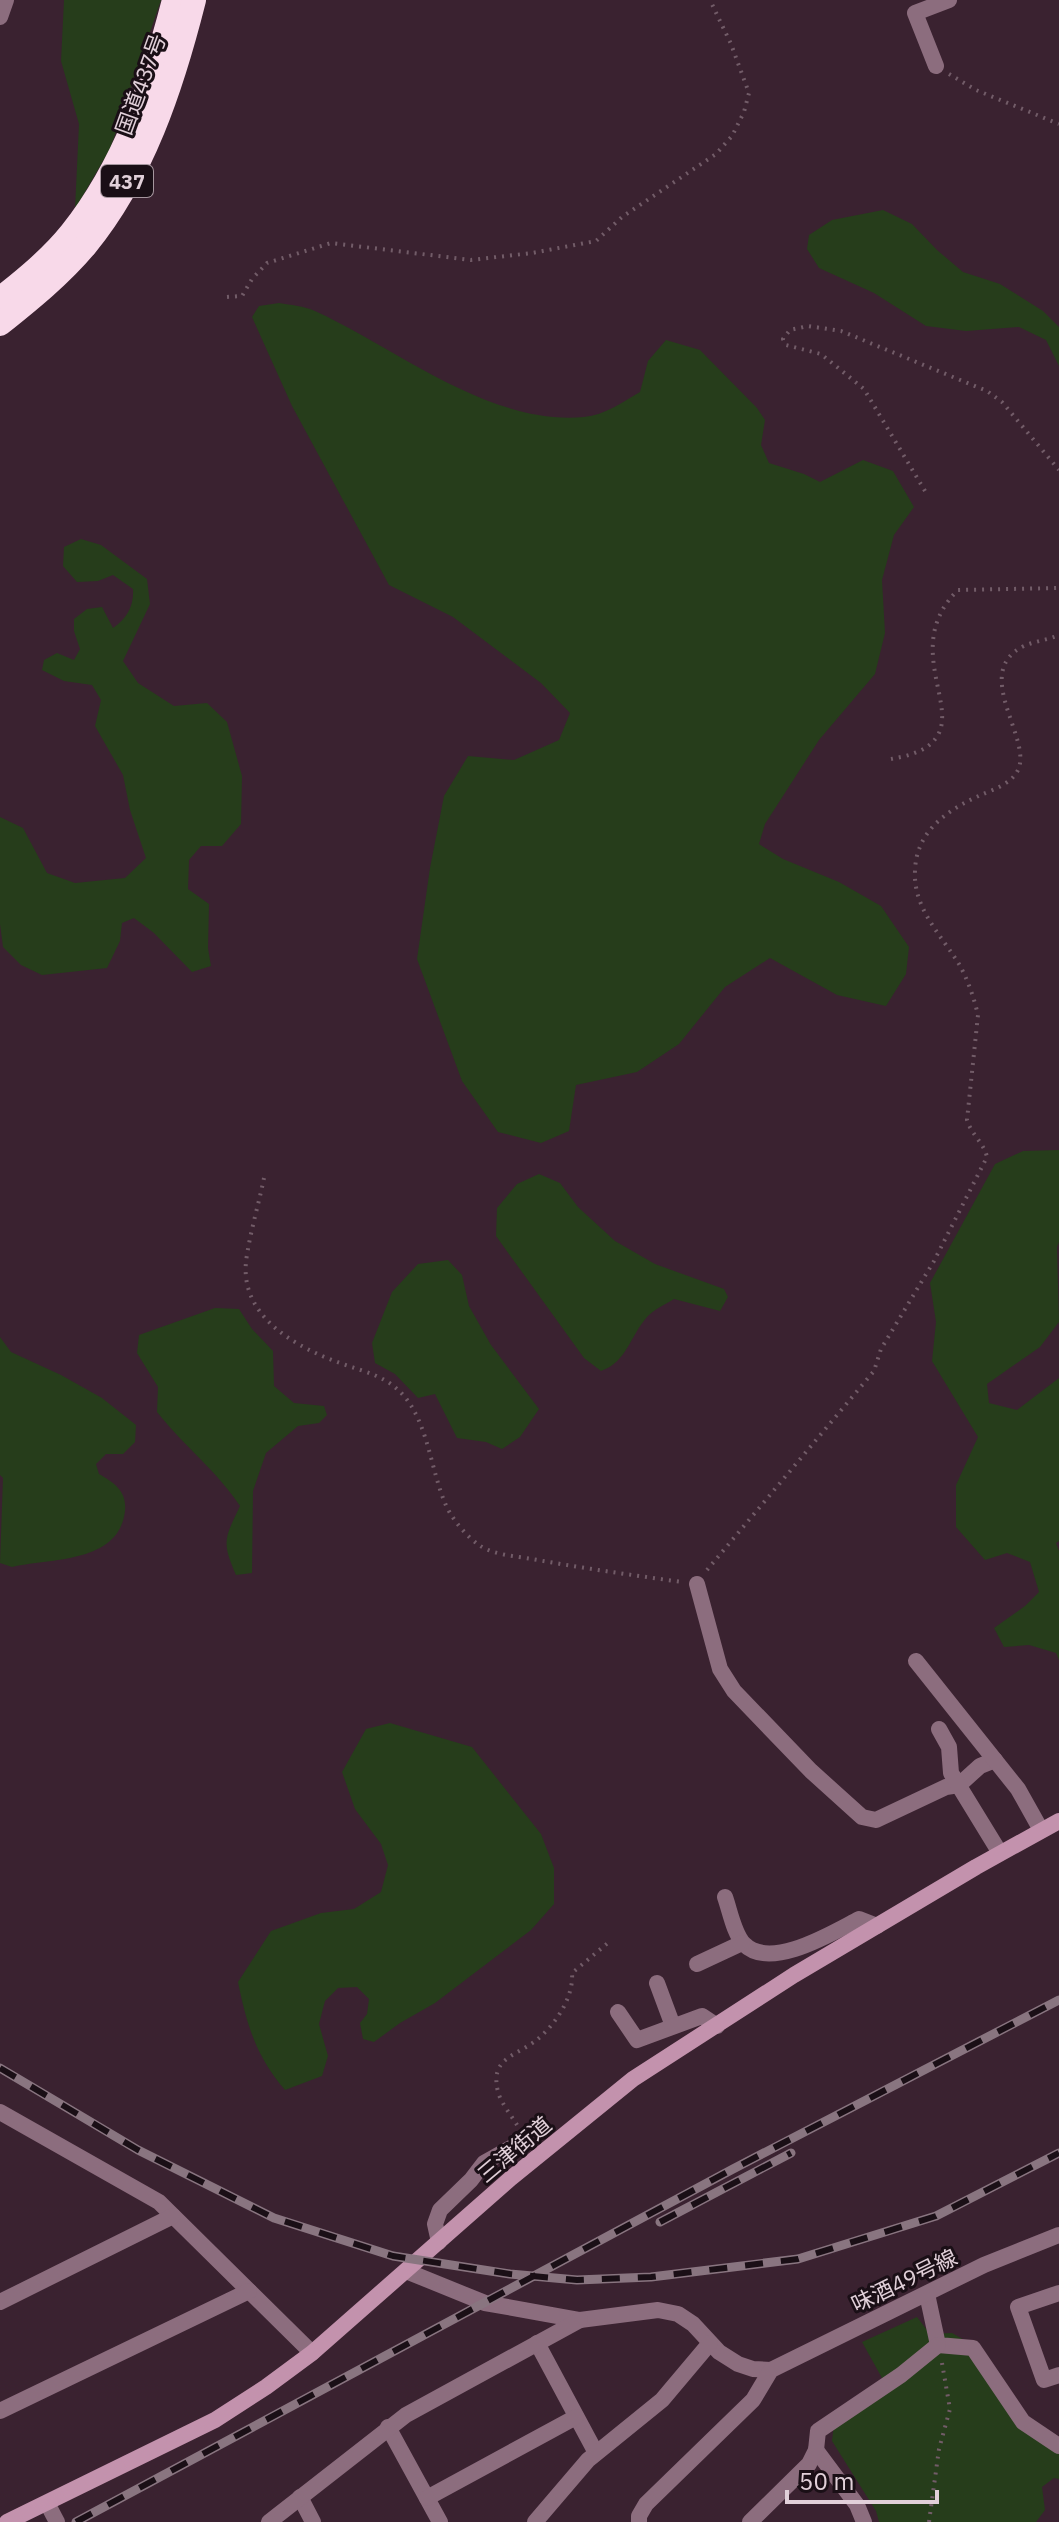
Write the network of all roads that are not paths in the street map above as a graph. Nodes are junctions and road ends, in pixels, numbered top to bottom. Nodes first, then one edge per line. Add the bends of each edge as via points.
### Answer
1 (6, 0) edge
2 (174, 0) edge
3 (194, 0) edge
4 (949, 0) edge
5 (910, 7) edge
6 (0, 17) edge
7 (936, 66) road end
8 (0, 299) edge
9 (0, 324) edge
10 (697, 1584) road end
11 (916, 1661) dead end
12 (939, 1729) dead end
13 (995, 1760) junction
14 (959, 1785) junction
15 (1059, 1821) edge
16 (1041, 1830) junction
17 (1000, 1853) junction
18 (725, 1897) dead end
19 (877, 1926) junction
20 (742, 1943) junction
21 (697, 1964) dead end
22 (657, 1983) dead end
23 (618, 2012) dead end
24 (673, 2026) junction
25 (717, 2026) junction
26 (0, 2112) edge
27 (525, 2140) road end
28 (173, 2216) junction
29 (1059, 2235) edge
30 (439, 2242) junction
31 (406, 2271) junction
32 (249, 2291) junction
33 (1059, 2293) edge
34 (927, 2294) junction
35 (0, 2302) edge
36 (580, 2320) junction
37 (537, 2343) junction
38 (710, 2343) junction
39 (938, 2345) junction
40 (312, 2353) junction
41 (771, 2370) junction
42 (1059, 2375) edge
43 (0, 2411) edge
44 (576, 2417) junction
45 (388, 2427) junction
46 (1059, 2446) edge
47 (816, 2450) junction
48 (596, 2453) junction
49 (300, 2497) junction
50 (427, 2498) junction
51 (47, 2503) junction
52 (636, 2520) edge
53 (7, 2522) edge
54 (57, 2522) edge
55 (269, 2522) edge
56 (313, 2522) edge
57 (440, 2522) edge
58 (535, 2522) edge
59 (750, 2522) edge
60 (864, 2522) edge

1 - 6 street
2 - 8 highway, 国道437号 / 437 via 158,65 118,158 71,232
3 - 9 highway, 国道437号 / 437 via 156,123 116,199 87,244
4 - 5 street
5 - 7 street
10 - 14 street via 720,1669 734,1691 862,1817 876,1820
11 - 13 street
12 - 14 street
13 - 14 street
13 - 16 street
14 - 17 street
15 - 16 street, 三津街道
16 - 17 street, 三津街道
17 - 19 street, 三津街道
18 - 20 street
19 - 20 street via 859,1919 778,1954 757,1953
19 - 25 street, 三津街道
20 - 21 street
22 - 24 street
23 - 24 street via 637,2040
24 - 25 street via 702,2016
25 - 30 street, 三津街道 via 633,2079
26 - 28 street via 159,2202
27 - 30 street via 484,2163 440,2210 435,2224
28 - 32 street
28 - 35 street
29 - 34 street, 味酒49号線
30 - 31 street, 三津街道
31 - 36 street via 485,2303
31 - 40 street, 三津街道
32 - 40 street
32 - 43 street
33 - 42 street via 1018,2307 1044,2380
34 - 39 street
34 - 41 street, 味酒49号線
36 - 37 street
36 - 38 street via 658,2310 678,2314
37 - 44 street
37 - 45 street
38 - 41 street via 738,2364
38 - 48 street via 662,2400
39 - 46 street via 973,2348 1023,2422
39 - 47 street via 818,2431
40 - 51 street, 三津街道 via 215,2420
41 - 52 street via 753,2400 646,2504
44 - 48 street
44 - 50 street
45 - 49 street
45 - 50 street
47 - 59 street via 803,2472
47 - 60 street
48 - 58 street
49 - 55 street
49 - 56 street
50 - 57 street
51 - 53 street, 三津街道
51 - 54 street

